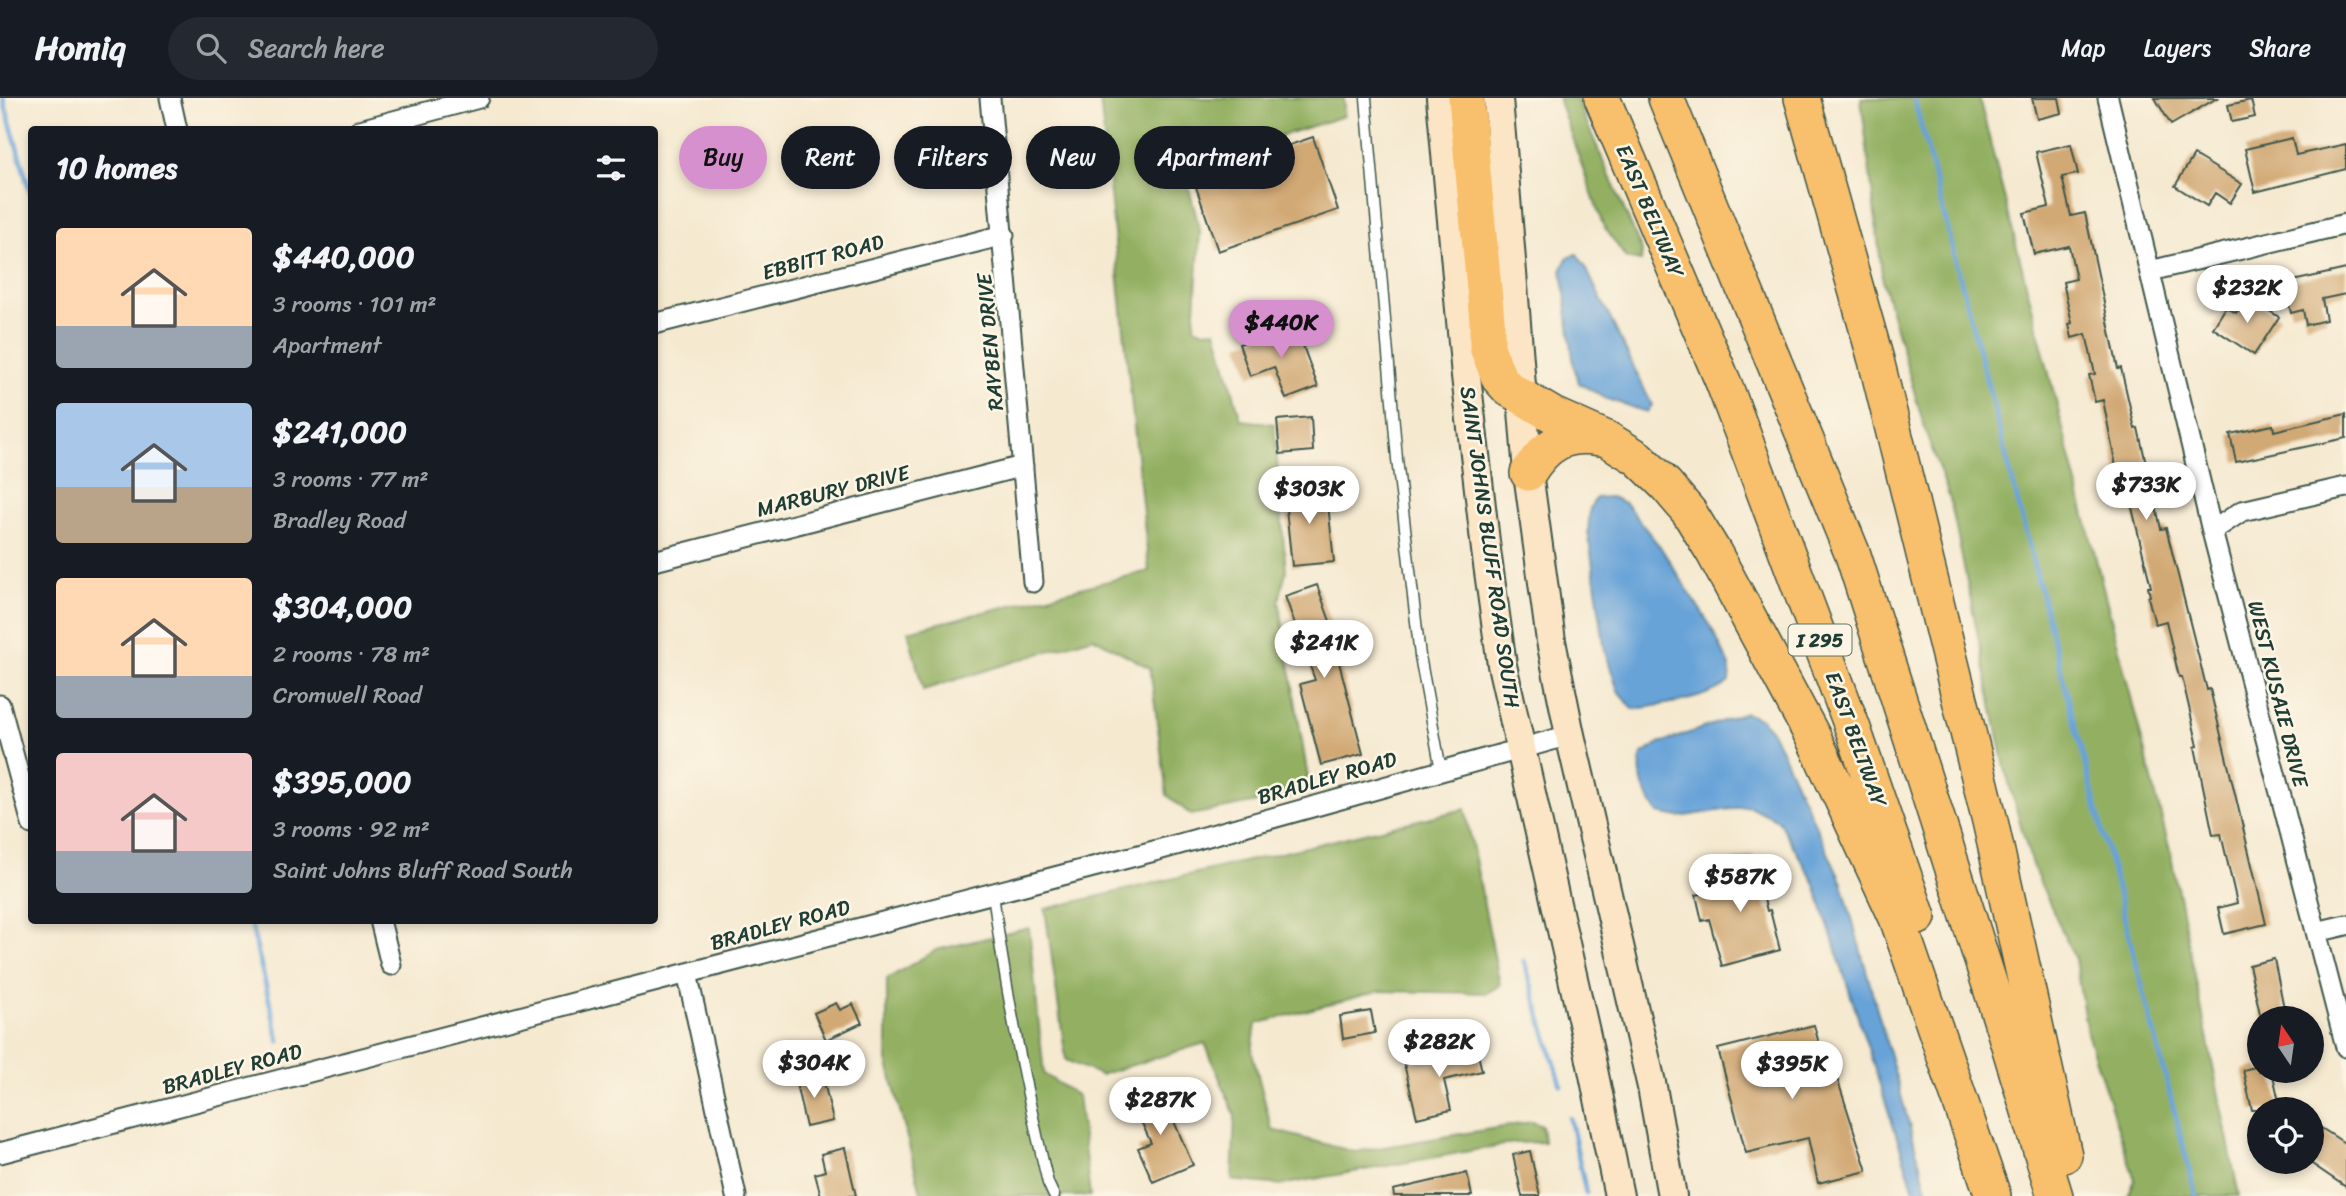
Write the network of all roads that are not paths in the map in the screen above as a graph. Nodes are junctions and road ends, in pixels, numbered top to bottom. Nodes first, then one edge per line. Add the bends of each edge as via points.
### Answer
1 (170, 98) edge
2 (479, 98) edge
3 (990, 98) edge
4 (1366, 98) edge
5 (1441, 98) edge
6 (1466, 98) edge
7 (1498, 98) edge
8 (1602, 98) edge
9 (1666, 98) edge
10 (1802, 98) edge
11 (2108, 98) edge
12 (176, 126) edge
13 (375, 126) edge
14 (2346, 224) edge
15 (1003, 235) junction
16 (2150, 271) junction
17 (658, 323) edge
18 (1523, 397) junction
19 (1607, 439) junction
20 (1023, 466) junction
21 (1528, 473) junction
22 (2346, 487) edge
23 (2212, 531) junction
24 (658, 560) edge
25 (1032, 582) dead end
26 (0, 705) edge
27 (1570, 735) junction
28 (1520, 748) junction
29 (1441, 770) junction
30 (28, 809) edge
31 (993, 893) junction
32 (381, 924) edge
33 (2346, 925) edge
34 (2316, 932) junction
35 (391, 965) dead end
36 (687, 973) junction
37 (2346, 1046) edge
38 (0, 1153) edge
39 (1616, 1194) edge
40 (736, 1196) edge
41 (1054, 1196) edge
42 (1672, 1196) edge
43 (1993, 1196) edge
44 (2002, 1196) edge
45 (2055, 1196) edge
46 (2074, 1196) edge

1 - 12 street
2 - 13 street
3 - 15 street, RAYBEN DRIVE
4 - 29 lane via 1397,459 1420,656
5 - 28 main road, SAINT JOHNS BLUFF ROAD SOUTH via 1486,550 1502,665
6 - 18 highway via 1487,347 1499,378
7 - 18 main road
8 - 44 highway, EAST BELTWAY / I 295 via 1724,384 1853,729 1952,1015
9 - 45 highway, I 295 via 1853,555
10 - 46 highway via 1876,360 1990,821
11 - 16 street, WEST KUSAIE DRIVE
14 - 16 street
15 - 17 street, EBBITT ROAD
15 - 20 street, RAYBEN DRIVE
16 - 23 street, WEST KUSAIE DRIVE
18 - 19 highway
18 - 21 main road
19 - 21 highway via 1565,439 1546,449
19 - 43 highway via 1638,458 1689,512 1815,741 1897,918
20 - 24 street, MARBURY DRIVE
20 - 25 street, RAYBEN DRIVE
21 - 27 main road via 1551,641
22 - 23 street via 2242,511
23 - 34 street, WEST KUSAIE DRIVE
26 - 30 street
27 - 28 street, BRADLEY ROAD
27 - 42 main road via 1652,1087
28 - 29 street, BRADLEY ROAD
28 - 39 main road, SAINT JOHNS BLUFF ROAD SOUTH via 1587,1036
29 - 31 street, BRADLEY ROAD
31 - 36 street, BRADLEY ROAD
31 - 41 lane via 1018,1058
32 - 35 street
33 - 34 street
34 - 37 street, WEST KUSAIE DRIVE
36 - 38 street, BRADLEY ROAD
36 - 40 street

